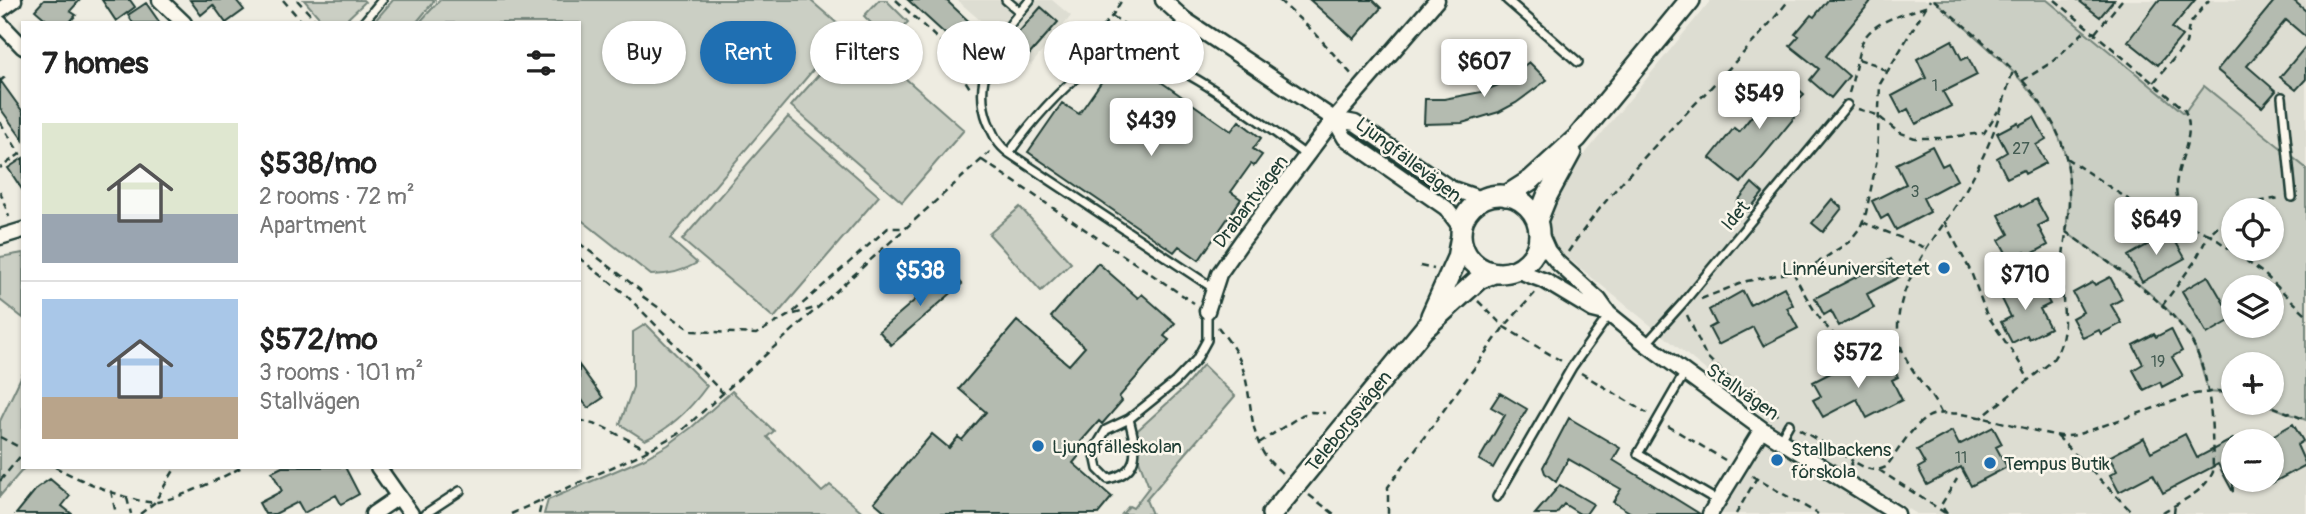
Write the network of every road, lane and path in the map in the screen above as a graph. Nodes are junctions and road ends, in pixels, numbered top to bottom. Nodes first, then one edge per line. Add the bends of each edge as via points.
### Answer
1 (14, 0) edge
2 (160, 0) edge
3 (283, 0) edge
4 (297, 0) edge
5 (382, 0) edge
6 (896, 0) edge
7 (1006, 0) edge
8 (1030, 0) edge
9 (1163, 0) edge
10 (1279, 0) edge
11 (1437, 0) edge
12 (1507, 0) edge
13 (1690, 0) edge
14 (1789, 0) edge
15 (1932, 0) edge
16 (2055, 0) edge
17 (2122, 0) edge
18 (2210, 0) edge
19 (1925, 7) junction
20 (0, 10) edge
21 (1020, 12) junction
22 (1112, 16) dead end
23 (1184, 19) joint
24 (182, 21) edge
25 (301, 21) edge
26 (316, 21) edge
27 (365, 21) edge
28 (1120, 21) edge
29 (0, 23) edge
30 (2088, 27) junction
31 (2095, 33) junction
32 (21, 45) edge
33 (1858, 59) junction
34 (1578, 62) dead end
35 (1885, 71) junction
36 (2013, 71) junction
37 (5, 77) dead end
38 (0, 81) edge
39 (2022, 81) junction
40 (2154, 82) junction
41 (1204, 83) edge
42 (1069, 84) edge
43 (1363, 86) junction
44 (2282, 97) dead end
45 (1847, 105) junction
46 (2001, 107) junction
47 (983, 108) junction
48 (1877, 115) junction
49 (1334, 119) junction
50 (0, 122) edge
51 (1577, 138) junction
52 (1009, 153) junction
53 (1308, 156) junction
54 (2066, 158) junction
55 (0, 169) edge
56 (0, 191) edge
57 (1506, 195) junction
58 (2292, 197) joint
59 (2281, 198) edge
60 (1482, 200) junction
61 (1944, 221) junction
62 (1862, 222) junction
63 (2221, 224) edge
64 (1539, 227) junction
65 (904, 228) junction
66 (2190, 228) junction
67 (19, 231) edge
68 (1462, 232) junction
69 (2066, 232) junction
70 (2209, 234) junction
71 (0, 237) edge
72 (581, 245) edge
73 (1926, 248) junction
74 (581, 260) edge
75 (1559, 263) junction
76 (1516, 271) junction
77 (1793, 272) junction
78 (1494, 273) junction
79 (1545, 281) junction
80 (1213, 288) junction
81 (642, 296) junction
82 (631, 300) junction
83 (1682, 304) junction
84 (2162, 306) junction
85 (817, 307) junction
86 (1207, 311) junction
87 (791, 314) junction
88 (1609, 314) junction
89 (2306, 314) edge
90 (1424, 329) junction
91 (1646, 344) junction
92 (1902, 349) junction
93 (1684, 374) junction
94 (2028, 380) junction
95 (2208, 392) junction
96 (723, 393) junction
97 (2221, 393) edge
98 (2284, 411) edge
99 (1325, 413) dead end
100 (1941, 413) junction
101 (1981, 418) junction
102 (1129, 419) junction
103 (581, 420) edge
104 (2306, 420) edge
105 (1789, 424) junction
106 (1762, 429) junction
107 (2057, 436) junction
108 (0, 437) edge
109 (1780, 440) junction
110 (1259, 443) junction
111 (21, 450) edge
112 (649, 450) junction
113 (21, 454) edge
114 (1853, 461) junction
115 (60, 469) edge
116 (175, 469) edge
117 (238, 469) edge
118 (379, 469) edge
119 (1879, 470) junction
120 (1286, 476) dead end
121 (1756, 479) dead end
122 (1956, 479) dead end
123 (1842, 480) junction
124 (0, 481) edge
125 (111, 491) junction
126 (460, 491) dead end
127 (1306, 493) dead end
128 (398, 497) junction
129 (1497, 497) dead end
130 (127, 498) junction
131 (542, 500) junction
132 (154, 503) junction
133 (2175, 504) junction
134 (1714, 508) edge
135 (1946, 513) edge
136 (116, 514) edge
137 (131, 514) edge
138 (141, 514) edge
139 (373, 514) edge
140 (411, 514) edge
141 (425, 514) edge
142 (511, 514) edge
143 (539, 514) edge
144 (1272, 514) edge
145 (1334, 514) edge
146 (1388, 514) edge
147 (1735, 514) edge
148 (1897, 514) edge
149 (2134, 514) edge
150 (2160, 514) edge
151 (2174, 514) edge

1 - 20 street
2 - 24 street
3 - 25 path
4 - 26 path
5 - 27 lane
6 - 47 path via 942,43
7 - 21 lane
8 - 21 lane
9 - 23 street, Ljungfällevägen
10 - 43 path
11 - 43 street, Drabantvägen
12 - 34 lane
13 - 51 main road
14 - 75 path via 1589,220
15 - 19 path
15 - 36 path
16 - 30 path
17 - 31 path
18 - 40 path via 2189,25 2186,44
19 - 33 path via 1882,22 1862,43
19 - 35 path
21 - 47 lane via 999,37 985,69
22 - 28 path
23 - 49 street, Ljungfällevägen
29 - 32 street
30 - 31 path
30 - 39 path via 2052,62
31 - 40 path
33 - 35 path
33 - 45 path
35 - 48 path
36 - 39 path
36 - 46 path
37 - 38 path
39 - 54 path via 2047,114
40 - 66 path via 2189,118 2177,196
41 - 53 lane
42 - 52 lane
43 - 49 street, Drabantvägen
44 - 58 lane
45 - 48 path
45 - 83 lane, Idet
46 - 48 path via 1984,133 1940,138 1915,138 1898,132
46 - 61 path via 1987,150
47 - 52 lane via 998,145
48 - 62 path via 1877,159
49 - 53 street, Drabantvägen
49 - 60 street, Ljungfällevägen via 1355,123 1441,183
49 - 68 street, Ljungfällevägen via 1345,138 1446,208
50 - 55 path via 20,154
51 - 57 main road via 1531,180
51 - 64 main road via 1547,196
52 - 80 lane
53 - 80 street, Drabantvägen
54 - 66 path via 2143,209
54 - 69 path
56 - 67 path
57 - 60 main road
57 - 64 main road via 1523,202
58 - 59 path
60 - 68 main road via 1468,213
61 - 73 path
61 - 94 path via 1986,313
62 - 73 path
62 - 77 path via 1849,242 1832,255
63 - 70 path
64 - 75 street, Stallvägen via 1548,251
64 - 76 main road via 1533,256
65 - 85 path
65 - 86 path via 982,160
65 - 87 path via 888,228
66 - 70 path
67 - 71 street
68 - 78 main road via 1471,260
68 - 90 main road, Teleborgsvägen via 1450,276
69 - 84 path
69 - 94 path via 2060,350
70 - 84 path
70 - 89 path via 2263,273
72 - 81 path
73 - 92 path via 1899,313
74 - 82 path
75 - 88 street, Stallvägen
76 - 78 main road
76 - 79 street, Stallvägen
77 - 83 path via 1747,281
77 - 92 path via 1835,337 1859,349
78 - 90 main road, Teleborgsvägen via 1479,279
79 - 88 street, Stallvägen via 1593,310
79 - 146 path via 1504,327 1388,487
80 - 86 street, Drabantvägen
81 - 82 path
81 - 87 path via 692,331 755,334
82 - 96 path
83 - 91 lane, Idet
83 - 105 path via 1706,356 1732,382
84 - 95 path via 2192,341
85 - 87 path
85 - 96 path
86 - 102 lane via 1207,340 1196,360
86 - 110 path via 1242,366
88 - 91 street, Stallvägen
88 - 129 lane via 1572,367
90 - 144 main road, Teleborgsvägen
91 - 93 street, Stallvägen
92 - 100 path
93 - 106 street, Stallvägen
93 - 134 lane via 1639,454
94 - 101 path
95 - 97 path
95 - 107 path via 2076,435
95 - 133 path via 2213,472 2199,491
96 - 112 path via 679,433
98 - 104 path
99 - 110 path via 1302,415
100 - 101 path
100 - 119 path via 1916,427
101 - 107 path
102 - 102 lane via 1134,461 1122,476 1108,479 1098,469 1094,450 1106,430
103 - 112 path
105 - 109 lane
105 - 114 path
106 - 109 street, Stallvägen
106 - 134 street
107 - 149 path
108 - 111 path
109 - 123 street, Stallvägen
110 - 120 path via 1265,456
112 - 131 path
113 - 124 path
114 - 119 path
114 - 123 path
115 - 125 path
116 - 132 path
117 - 132 path
118 - 128 street
119 - 135 path
121 - 147 path
122 - 135 path via 1941,505
123 - 148 street, Stallvägen
125 - 130 path
125 - 136 path
126 - 141 lane
127 - 145 path
128 - 139 street
128 - 140 street
130 - 132 path
130 - 137 path
131 - 142 path
131 - 143 path
132 - 138 path
133 - 150 path
133 - 151 path

